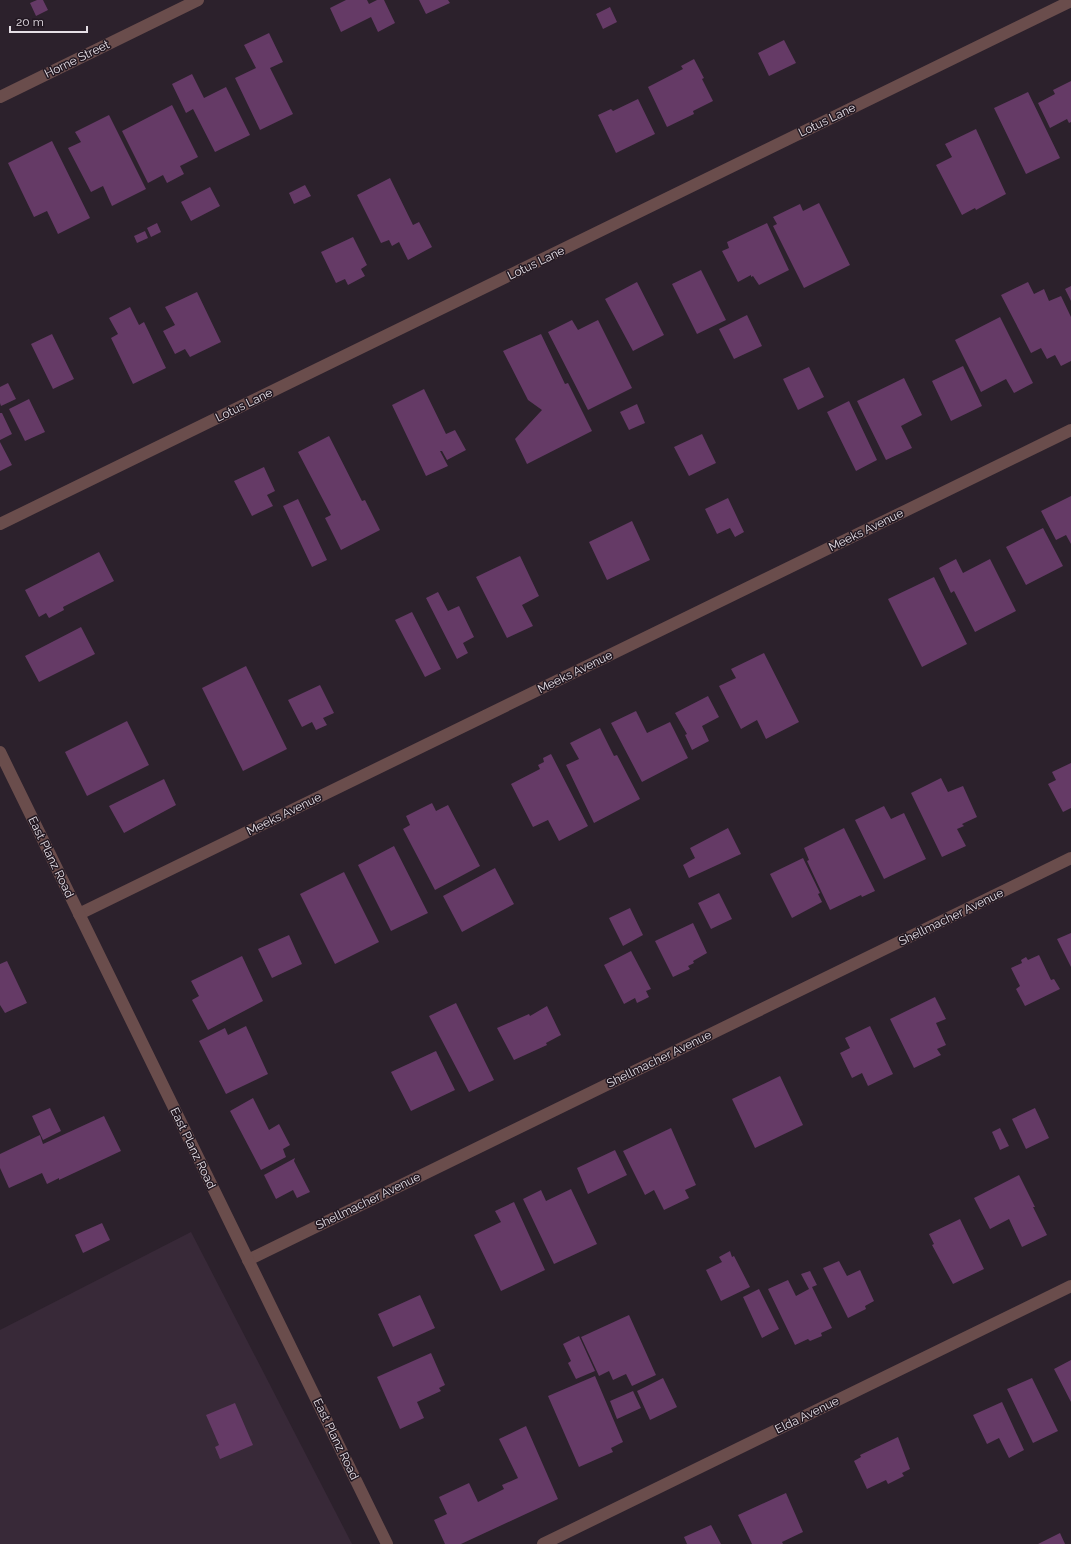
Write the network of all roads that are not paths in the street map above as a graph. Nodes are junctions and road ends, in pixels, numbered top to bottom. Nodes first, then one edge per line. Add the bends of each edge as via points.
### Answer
1 (198, 0) edge
2 (1071, 1) edge
3 (0, 96) edge
4 (1071, 430) edge
5 (0, 524) edge
6 (0, 752) edge
7 (1071, 858) edge
8 (79, 914) junction
9 (248, 1260) junction
10 (1071, 1286) edge
11 (387, 1544) edge
12 (543, 1544) edge

1 - 3 street, Horne Street
2 - 5 street, Lotus Lane
4 - 8 street, Meeks Avenue
6 - 8 street, East Planz Road
7 - 9 street, Shellmacher Avenue
8 - 9 street, East Planz Road
9 - 11 street, East Planz Road
10 - 12 street, Elda Avenue

